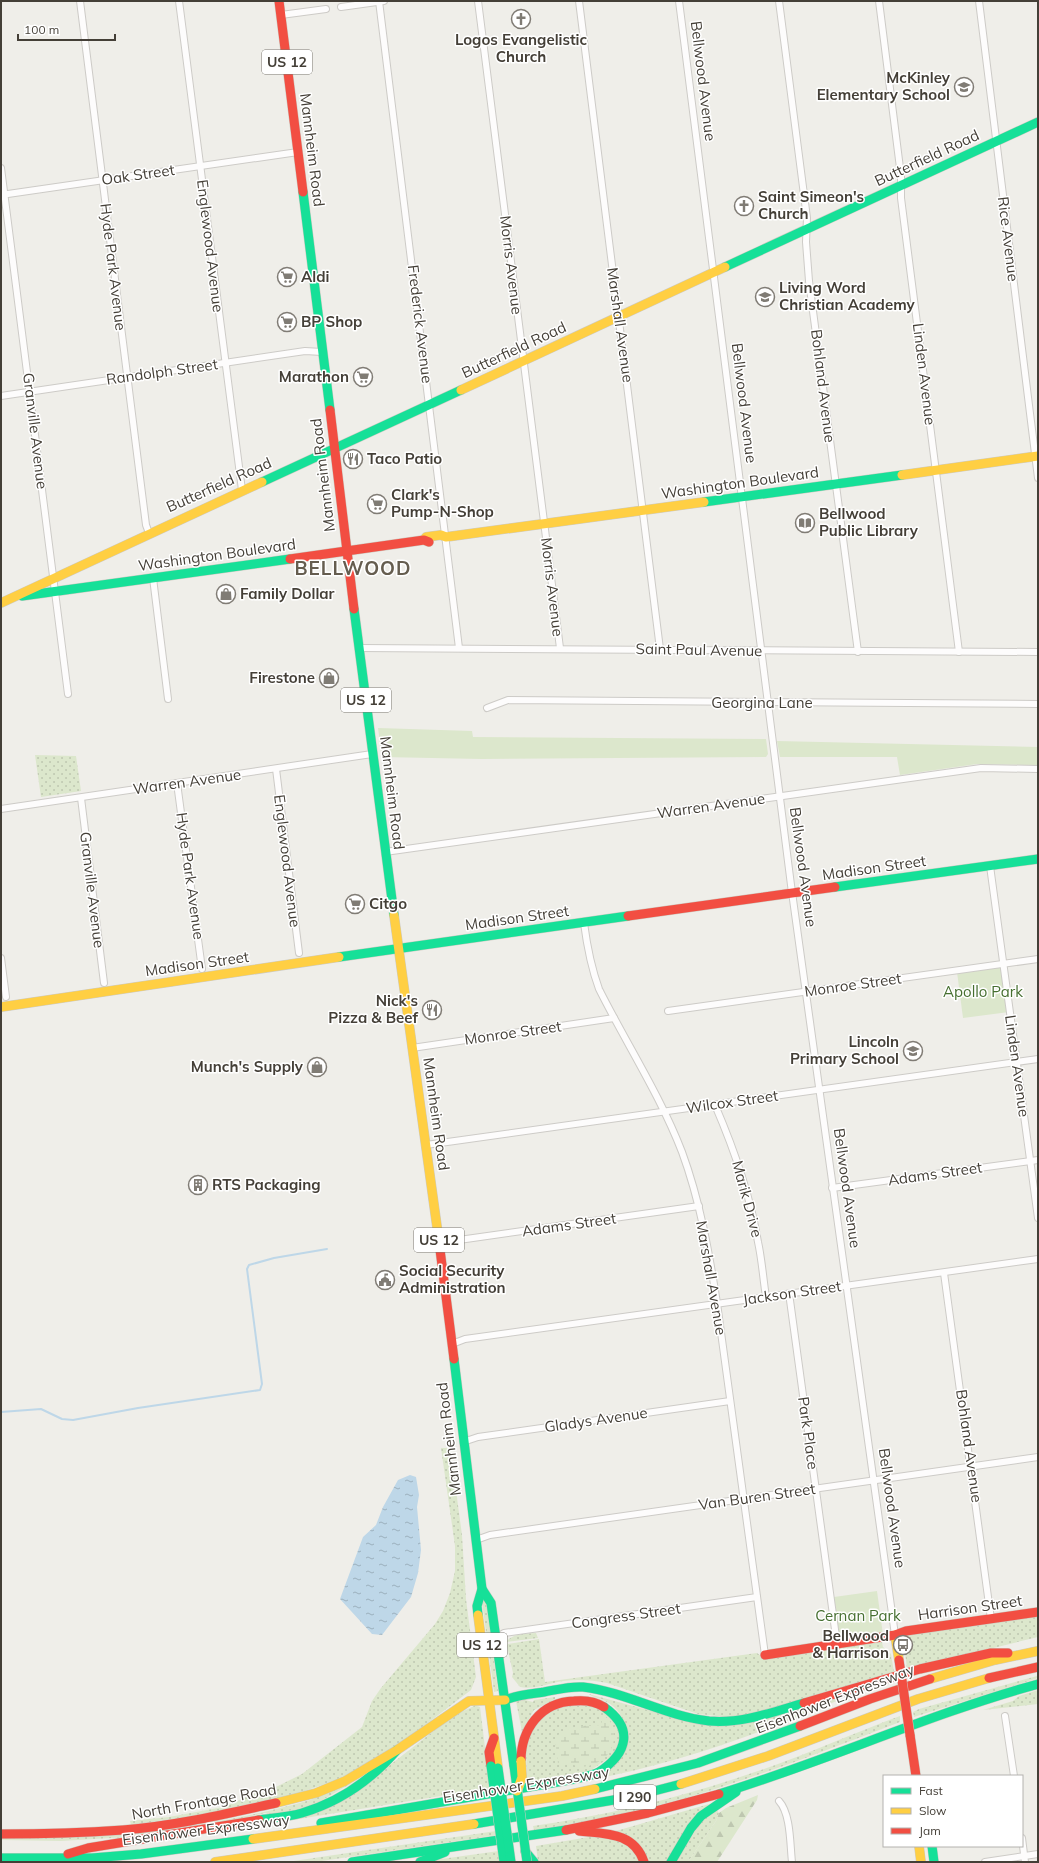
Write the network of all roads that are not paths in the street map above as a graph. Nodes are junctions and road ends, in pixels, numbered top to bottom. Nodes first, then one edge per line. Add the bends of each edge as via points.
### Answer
1 (80, 1) edge
2 (179, 1) edge
3 (279, 1) edge
4 (380, 1) edge
5 (478, 1) edge
6 (578, 1) edge
7 (679, 1) edge
8 (779, 1) edge
9 (879, 1) edge
10 (979, 1) edge
11 (341, 7) dead end
12 (326, 9) dead end
13 (281, 15) junction
14 (1038, 122) edge
15 (996, 142) junction
16 (298, 152) junction
17 (200, 166) junction
18 (1, 168) edge
19 (102, 180) junction
20 (901, 187) junction
21 (3, 195) edge
22 (806, 230) junction
23 (713, 272) junction
24 (618, 317) junction
25 (322, 352) junction
26 (523, 361) junction
27 (225, 363) junction
28 (127, 377) junction
29 (29, 391) junction
30 (1, 396) edge
31 (430, 404) junction
32 (334, 449) junction
33 (1037, 456) edge
34 (936, 470) junction
35 (1038, 478) edge
36 (836, 484) junction
37 (242, 490) junction
38 (742, 496) junction
39 (644, 510) junction
40 (544, 524) junction
41 (149, 532) junction
42 (446, 537) junction
43 (346, 551) junction
44 (53, 578) junction
45 (153, 578) junction
46 (55, 592) junction
47 (13, 597) junction
48 (1, 603) edge
49 (359, 648) junction
50 (459, 648) junction
51 (560, 648) junction
52 (660, 649) junction
53 (761, 651) junction
54 (858, 652) junction
55 (959, 652) junction
56 (1038, 652) edge
57 (68, 694) dead end
58 (168, 700) dead end
59 (768, 703) junction
60 (1038, 704) edge
61 (487, 708) dead end
62 (372, 754) junction
63 (276, 769) junction
64 (1038, 769) edge
65 (177, 783) junction
66 (780, 796) junction
67 (81, 798) junction
68 (1, 809) edge
69 (385, 852) junction
70 (1038, 859) edge
71 (990, 866) junction
72 (793, 893) junction
73 (584, 923) junction
74 (398, 949) junction
75 (299, 953) dead end
76 (1, 958) edge
77 (1038, 959) edge
78 (1004, 964) junction
79 (202, 970) dead end
80 (104, 983) dead end
81 (806, 992) junction
82 (6, 997) dead end
83 (1, 1007) edge
84 (668, 1011) dead end
85 (614, 1018) junction
86 (412, 1048) junction
87 (1038, 1059) edge
88 (1017, 1062) junction
89 (819, 1090) junction
90 (715, 1105) junction
91 (663, 1112) junction
92 (426, 1145) junction
93 (1038, 1160) edge
94 (1030, 1161) junction
95 (832, 1188) junction
96 (699, 1206) junction
97 (1038, 1218) edge
98 (440, 1247) junction
99 (1038, 1259) edge
100 (944, 1273) junction
101 (846, 1286) junction
102 (789, 1293) junction
103 (766, 1296) junction
104 (717, 1304) junction
105 (452, 1344) junction
106 (730, 1401) junction
107 (463, 1442) junction
108 (1038, 1457) edge
109 (972, 1467) junction
110 (874, 1480) junction
111 (816, 1489) junction
112 (744, 1499) junction
113 (476, 1540) junction
114 (482, 1588) junction
115 (757, 1597) junction
116 (1038, 1612) edge
117 (991, 1619) junction
118 (895, 1635) junction
119 (496, 1638) junction
120 (838, 1644) junction
121 (1038, 1650) edge
122 (1021, 1654) junction
123 (765, 1655) joint
124 (1038, 1666) edge
125 (1038, 1684) edge
126 (505, 1700) junction
127 (490, 1702) junction
128 (1005, 1716) dead end
129 (397, 1750) junction
130 (517, 1764) junction
131 (494, 1767) junction
132 (916, 1775) edge
133 (1014, 1775) edge
134 (744, 1786) junction
135 (779, 1801) dead end
136 (569, 1830) junction
137 (295, 1833) junction
138 (1, 1834) edge
139 (1023, 1845) edge
140 (457, 1847) junction
141 (919, 1847) edge
142 (932, 1847) edge
143 (525, 1851) junction
144 (1038, 1854) edge
145 (1, 1858) edge
146 (51, 1859) junction
147 (1025, 1859) edge
148 (215, 1862) edge
149 (352, 1862) edge
150 (420, 1862) edge
151 (504, 1862) edge
152 (511, 1862) edge
153 (527, 1862) edge
154 (534, 1862) edge
155 (644, 1862) edge
156 (671, 1862) edge
157 (792, 1862) edge
158 (921, 1862) edge
159 (934, 1862) edge
160 (985, 1862) edge

1 - 19 street, Hyde Park Avenue
2 - 17 street, Englewood Avenue
3 - 13 main road, Mannheim Road / US 12
4 - 11 street
4 - 31 street, Frederick Avenue
5 - 26 street, Morris Avenue
6 - 24 street, Marshall Avenue
7 - 23 street, Bellwood Avenue
8 - 22 street, Bohland Avenue
9 - 20 street, Linden Avenue
10 - 15 street, Rice Avenue
12 - 13 street
13 - 16 main road, Mannheim Road / US 12
14 - 15 main road, Butterfield Road
15 - 20 main road, Butterfield Road
15 - 33 street, Rice Avenue
16 - 17 street, Oak Street
16 - 25 main road, Mannheim Road / US 12
17 - 19 street, Oak Street
17 - 27 street, Englewood Avenue
18 - 21 street, Granville Avenue
19 - 21 street, Oak Street
19 - 28 street, Hyde Park Avenue
20 - 22 main road, Butterfield Road
20 - 34 street, Linden Avenue
21 - 29 street, Granville Avenue
22 - 23 main road, Butterfield Road
22 - 36 street, Bohland Avenue via 810,281
23 - 24 main road, Butterfield Road
23 - 38 street, Bellwood Avenue
24 - 26 main road, Butterfield Road
24 - 39 street, Marshall Avenue
25 - 27 street, Randolph Street via 305,351
25 - 32 main road, Mannheim Road / US 12
26 - 31 main road, Butterfield Road
26 - 40 street, Morris Avenue
27 - 28 street, Randolph Street
27 - 37 street, Englewood Avenue
28 - 29 street, Randolph Street
28 - 41 street, Hyde Park Avenue
29 - 30 street, Randolph Street
29 - 44 street, Granville Avenue
31 - 32 main road, Butterfield Road
31 - 42 street, Frederick Avenue
32 - 37 main road, Butterfield Road
32 - 43 main road, Mannheim Road / US 12
33 - 34 main road, Washington Boulevard
33 - 35 street, Rice Avenue
34 - 36 main road, Washington Boulevard
34 - 55 street, Linden Avenue
36 - 38 main road, Washington Boulevard
36 - 54 street, Bohland Avenue
37 - 41 main road, Butterfield Road
38 - 39 main road, Washington Boulevard
38 - 53 street, Bellwood Avenue
39 - 40 main road, Washington Boulevard
39 - 52 street, Marshall Avenue
40 - 42 main road, Washington Boulevard
40 - 51 street, Morris Avenue
41 - 44 main road, Butterfield Road
42 - 43 main road, Washington Boulevard via 443,541 424,540
42 - 50 street, Frederick Avenue
43 - 45 main road, Washington Boulevard
43 - 49 main road, Mannheim Road / US 12
44 - 46 street, Granville Avenue
44 - 47 main road, Butterfield Road
45 - 46 main road, Washington Boulevard
45 - 58 street
46 - 47 main road, Washington Boulevard
46 - 57 street, Granville Avenue
47 - 48 main road, Butterfield Road
49 - 50 street, Saint Paul Avenue
49 - 62 main road, Mannheim Road / US 12
50 - 51 street, Saint Paul Avenue
51 - 52 street, Saint Paul Avenue
52 - 53 street, Saint Paul Avenue
53 - 54 street, Saint Paul Avenue
53 - 59 street, Bellwood Avenue
54 - 55 street, Saint Paul Avenue
55 - 56 street, Saint Paul Avenue
59 - 60 street, Georgina Lane
59 - 61 street, Georgina Lane via 508,700
59 - 66 street, Bellwood Avenue
62 - 63 street, Warren Avenue
62 - 69 main road, Mannheim Road / US 12
63 - 65 street, Warren Avenue
63 - 75 street, Englewood Avenue
64 - 66 street, Warren Avenue via 981,768
65 - 67 street, Warren Avenue
65 - 79 street, Hyde Park Avenue
66 - 69 street, Warren Avenue
66 - 72 street, Bellwood Avenue
67 - 68 street, Warren Avenue
67 - 80 street, Granville Avenue
69 - 74 main road, Mannheim Road / US 12
70 - 71 main road, Madison Street
71 - 72 main road, Madison Street
71 - 78 street, Linden Avenue
72 - 73 main road, Madison Street
72 - 81 street, Bellwood Avenue
73 - 74 main road, Madison Street
73 - 85 street, Marshall Avenue via 592,971
74 - 83 main road, Madison Street
74 - 86 main road, Mannheim Road / US 12
76 - 82 street
77 - 78 street, Monroe Street
78 - 81 street, Monroe Street
78 - 88 street, Linden Avenue
81 - 84 street, Monroe Street
81 - 89 street, Bellwood Avenue
85 - 86 street, Monroe Street
85 - 91 street, Marshall Avenue
86 - 92 main road, Mannheim Road / US 12
87 - 88 street, Wilcox Street
88 - 89 street, Wilcox Street
88 - 94 street, Linden Avenue
89 - 90 street, Wilcox Street
89 - 95 street, Bellwood Avenue
90 - 91 street, Wilcox Street
90 - 103 street, Marik Drive via 733,1148 748,1196
91 - 92 street, Wilcox Street
91 - 96 street, Marshall Avenue via 681,1150
92 - 98 main road, Mannheim Road / US 12
93 - 94 street, Adams Street
94 - 95 street, Adams Street
94 - 97 street, Linden Avenue
95 - 101 street, Bellwood Avenue
96 - 98 street, Adams Street via 452,1241
96 - 104 street, Marshall Avenue
98 - 105 main road, Mannheim Road / US 12
99 - 100 street, Jackson Street
100 - 101 street, Jackson Street
100 - 109 street, Bohland Avenue
101 - 102 street, Jackson Street
101 - 110 street, Bellwood Avenue
102 - 103 street, Jackson Street
102 - 111 street, Park Place
103 - 104 street, Jackson Street
104 - 105 street, Jackson Street via 465,1339
104 - 106 street, Marshall Avenue
105 - 107 main road, Mannheim Road / US 12
106 - 107 street, Gladys Avenue via 487,1435
106 - 112 street, Marshall Avenue
107 - 113 main road, Mannheim Road / US 12
108 - 109 street, Van Buren Street
109 - 110 street, Van Buren Street
109 - 117 street, Bohland Avenue
110 - 111 street, Van Buren Street
110 - 118 street, Bellwood Avenue
111 - 112 street, Van Buren Street
111 - 120 street, Park Place
112 - 113 street, Van Buren Street via 490,1534
112 - 115 street, Marshall Avenue
113 - 114 main road, Mannheim Road / US 12
114 - 119 main road, Mannheim Road / US 12 via 492,1603
114 - 127 main road, Mannheim Road / US 12 via 477,1606
115 - 119 street, Congress Street via 504,1633
115 - 123 street, Marshall Avenue
116 - 117 main road, Harrison Street
117 - 118 main road, Harrison Street via 906,1631
118 - 120 main road, Harrison Street
118 - 132 main road, Bellwood Avenue, bridge
119 - 126 main road, Mannheim Road / US 12
120 - 123 main road, Harrison Street
121 - 122 main road, Eisenhower Expressway / I 290
122 - 126 main road, North Frontage Road via 991,1652 891,1677 754,1718 730,1722 687,1717 588,1687 514,1696
122 - 137 main road, Eisenhower Expressway / I 290 via 906,1686 742,1749 656,1775 562,1796
124 - 148 main road, Eisenhower Expressway / I 290 via 1001,1674 918,1699 768,1756 694,1781 631,1797 487,1822
125 - 134 main road via 917,1722
126 - 127 main road, North Frontage Road
126 - 130 main road, Mannheim Road / US 12
127 - 129 main road, North Frontage Road via 469,1701
127 - 131 main road, Mannheim Road / US 12 via 494,1738 489,1752
128 - 133 street
129 - 138 main road, North Frontage Road via 345,1781 316,1793 231,1814 116,1831
129 - 146 main road via 388,1762 350,1790 322,1806 301,1813 88,1848
130 - 137 main road via 532,1721 541,1712 558,1703 578,1700 602,1705 620,1719 624,1729 623,1747 617,1757 597,1772 575,1779 320,1823
130 - 143 main road, bridge via 522,1777 517,1791
131 - 151 main road, bridge
131 - 152 main road, bridge
134 - 136 main road via 632,1817
134 - 156 main road via 701,1816
135 - 157 street via 786,1815
136 - 140 main road
136 - 155 main road via 625,1838 638,1848
137 - 146 main road, Eisenhower Expressway / I 290 via 142,1854
139 - 147 street
140 - 149 main road
140 - 150 main road
141 - 158 main road
142 - 159 main road
143 - 153 main road, bridge
143 - 154 main road
144 - 147 street
145 - 146 main road, Eisenhower Expressway / I 290
147 - 160 street

